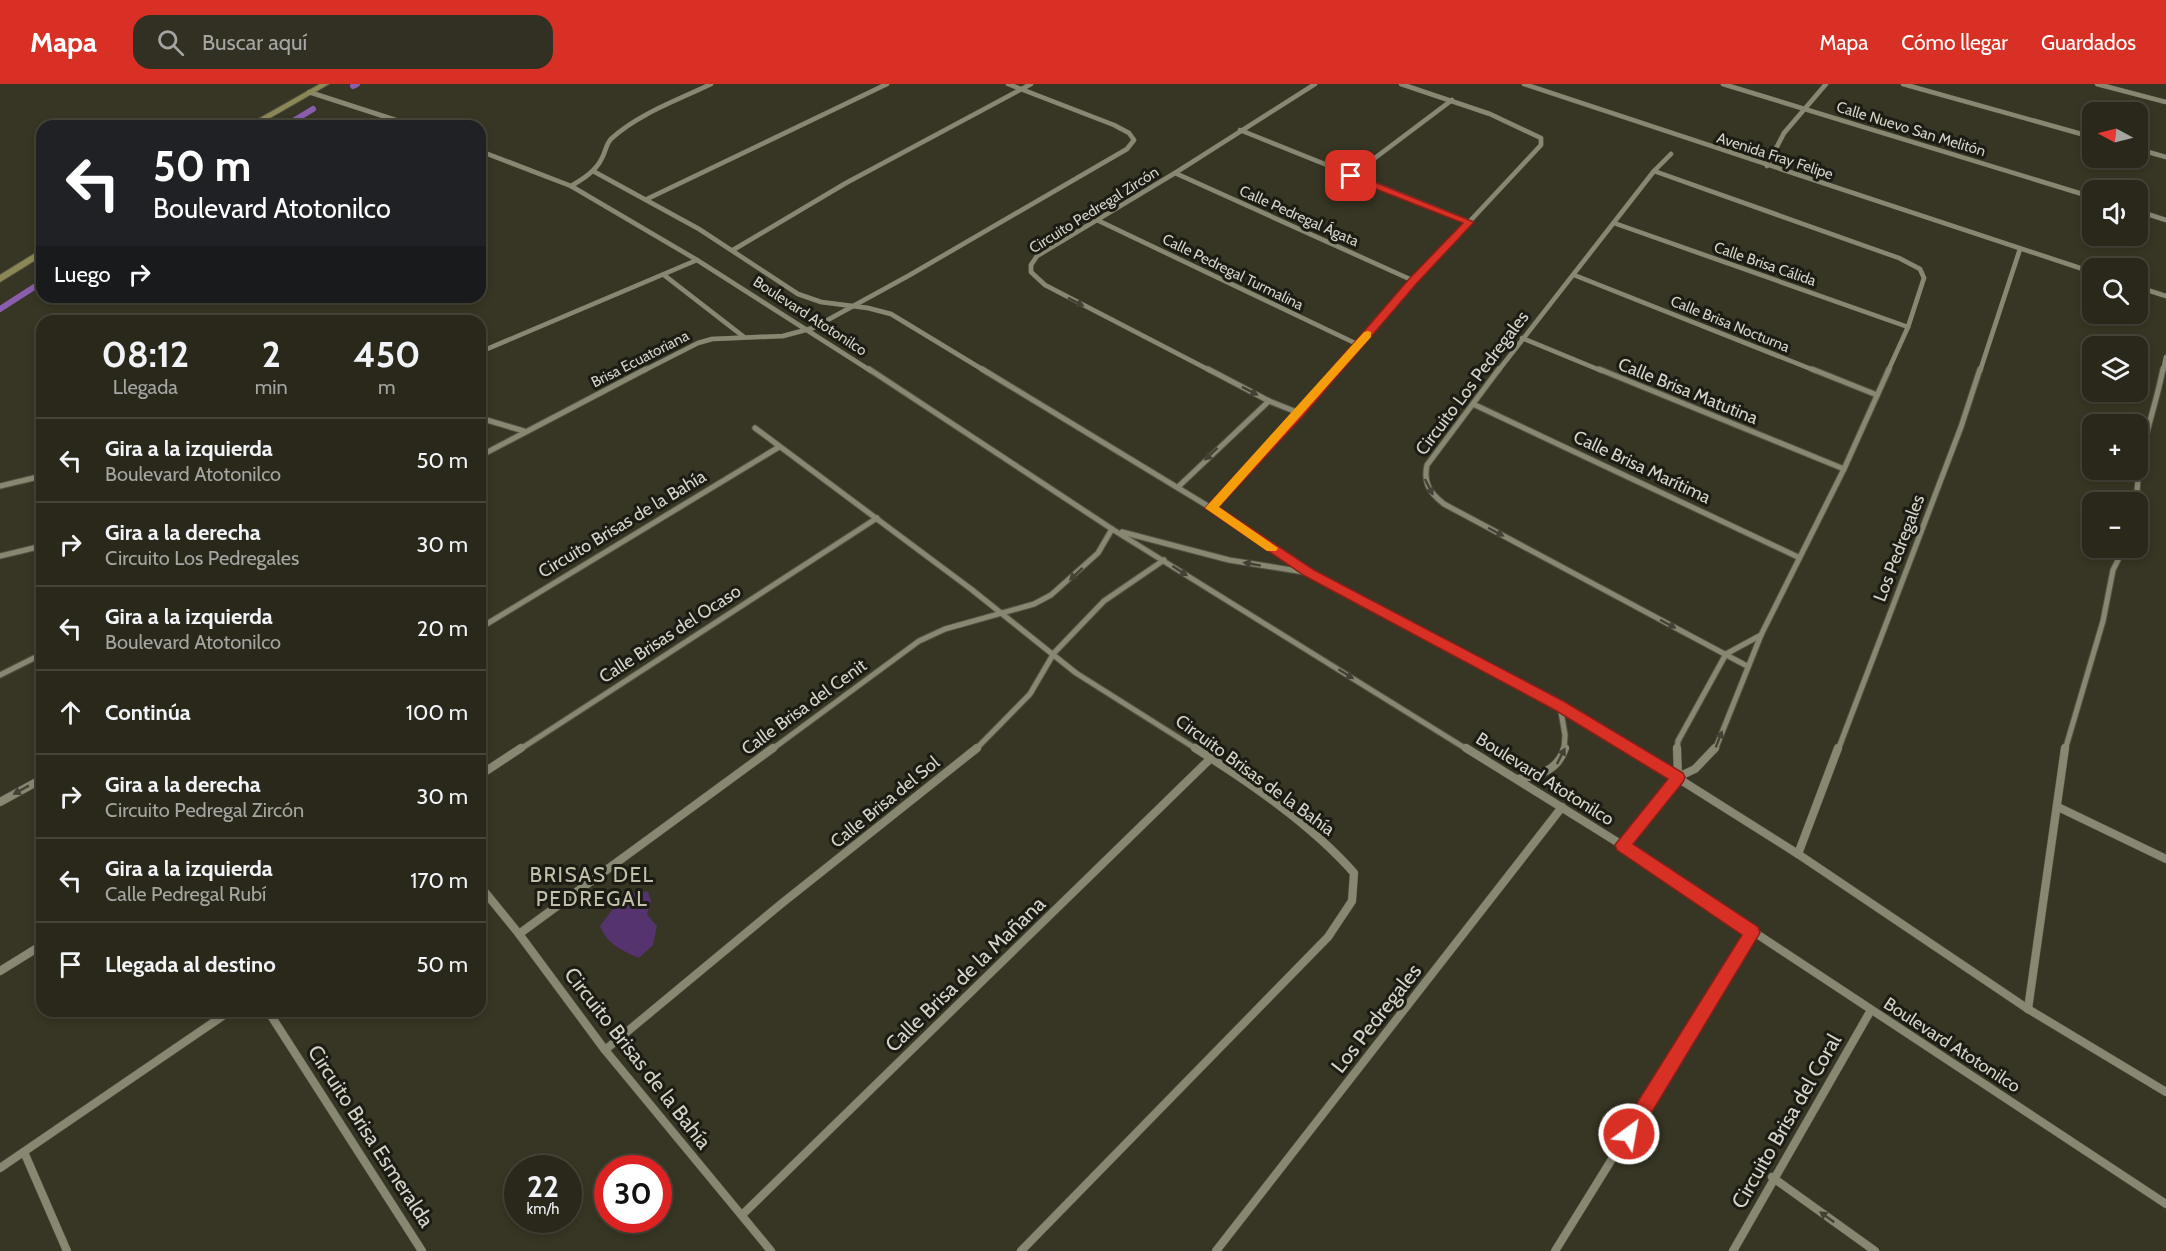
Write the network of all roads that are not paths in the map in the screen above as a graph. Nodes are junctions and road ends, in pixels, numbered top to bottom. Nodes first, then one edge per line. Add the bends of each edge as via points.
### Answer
1 (325, 84) edge
2 (711, 84) edge
3 (887, 84) edge
4 (1008, 84) edge
5 (1031, 84) edge
6 (1315, 84) edge
7 (1401, 84) edge
8 (1524, 84) edge
9 (1723, 84) edge
10 (1826, 84) edge
11 (1903, 84) edge
12 (2097, 84) edge
13 (1021, 90) junction
14 (309, 92) junction
15 (1452, 100) junction
16 (2166, 102) edge
17 (1805, 109) junction
18 (260, 120) edge
19 (395, 120) edge
20 (1240, 130) junction
21 (2082, 134) edge
22 (2148, 152) edge
23 (486, 153) edge
24 (1671, 154) dead end
25 (2166, 157) edge
26 (1767, 166) junction
27 (593, 171) junction
28 (1654, 171) junction
29 (1175, 173) junction
30 (1351, 176) junction
31 (571, 186) junction
32 (2082, 194) edge
33 (647, 199) junction
34 (2148, 214) edge
35 (1097, 220) junction
36 (2166, 220) edge
37 (1470, 222) junction
38 (1614, 223) junction
39 (2020, 249) junction
40 (733, 250) junction
41 (36, 256) edge
42 (697, 260) junction
43 (2082, 269) edge
44 (663, 275) junction
45 (1574, 275) junction
46 (0, 279) edge
47 (1414, 280) junction
48 (2148, 290) edge
49 (2166, 296) edge
50 (855, 305) junction
51 (1908, 327) junction
52 (809, 330) junction
53 (744, 338) junction
54 (1522, 338) junction
55 (1359, 345) junction
56 (486, 349) edge
57 (2166, 357) edge
58 (2165, 373) edge
59 (1877, 395) junction
60 (1269, 401) junction
61 (1473, 404) junction
62 (1299, 413) junction
63 (486, 420) edge
64 (755, 428) dead end
65 (524, 431) junction
66 (779, 447) junction
67 (486, 453) edge
68 (1844, 469) junction
69 (36, 477) edge
70 (0, 486) edge
71 (1178, 487) junction
72 (2135, 492) edge
73 (1211, 508) junction
74 (877, 518) junction
75 (1112, 529) junction
76 (36, 547) edge
77 (0, 556) edge
78 (1798, 557) junction
79 (2119, 558) edge
80 (1164, 560) junction
81 (1310, 573) junction
82 (1000, 614) junction
83 (486, 624) edge
84 (1761, 635) junction
85 (1054, 653) junction
86 (1726, 654) junction
87 (36, 657) edge
88 (1748, 666) junction
89 (0, 675) edge
90 (1560, 706) junction
91 (1211, 758) junction
92 (486, 771) edge
93 (1678, 777) junction
94 (1517, 779) junction
95 (36, 782) edge
96 (0, 802) edge
97 (1562, 807) junction
98 (2058, 807) junction
99 (1622, 845) junction
100 (1798, 855) junction
101 (2166, 859) edge
102 (486, 893) edge
103 (1752, 933) junction
104 (519, 934) junction
105 (36, 949) edge
106 (0, 971) edge
107 (2028, 1009) junction
108 (1871, 1010) junction
109 (221, 1017) edge
110 (272, 1017) edge
111 (605, 1050) junction
112 (2166, 1092) edge
113 (24, 1152) junction
114 (0, 1168) edge
115 (1773, 1177) junction
116 (2166, 1203) edge
117 (742, 1215) junction
118 (67, 1251) edge
119 (423, 1251) edge
120 (771, 1251) edge
121 (1021, 1251) edge
122 (1216, 1251) edge
123 (1555, 1251) edge
124 (1733, 1251) edge
125 (1875, 1251) edge

1 - 14 main road
2 - 27 street via 614,136
3 - 33 street
4 - 13 street
5 - 13 street
6 - 20 street, Circuito Pedregal Zircón
7 - 15 street
8 - 26 street, Avenida Fray Felipe
9 - 17 street, Calle Nuevo San Melitón
10 - 17 street
11 - 21 street
12 - 16 street
13 - 40 street via 838,187
13 - 50 street, Brisa Ecuatoriana via 1121,129 1133,136 1132,145
14 - 18 main road
14 - 19 street
15 - 30 street
15 - 37 street via 1540,138 1539,149
17 - 26 street via 1776,146
17 - 32 street, Calle Nuevo San Melitón
20 - 29 street, Circuito Pedregal Zircón
20 - 30 street
22 - 25 street
23 - 31 street, Boulevard Atotonilco
24 - 28 street, Circuito Los Pedregales
26 - 39 street, Avenida Fray Felipe
27 - 31 street
27 - 33 street
28 - 38 street, Circuito Los Pedregales
28 - 51 street via 1913,264 1924,279
29 - 35 street, Circuito Pedregal Zircón
29 - 47 street, Calle Pedregal Ágata
30 - 37 street
31 - 42 street, Boulevard Atotonilco
33 - 40 street
34 - 36 street
35 - 55 street, Calle Pedregal Turmalina
35 -> 60 street, Circuito Pedregal Zircón via 1037,256 1030,263 1033,276
37 - 47 street
38 - 45 street, Circuito Los Pedregales
38 - 51 street, Calle Brisa Cálida
39 - 43 street, Avenida Fray Felipe
39 - 100 street, Los Pedregales via 1961,428
40 - 50 street via 797,294 821,303
41 - 46 main road
42 - 44 street
42 - 52 street, Boulevard Atotonilco
44 - 53 street
44 - 56 street
45 - 54 street, Circuito Los Pedregales
45 - 59 street, Calle Brisa Nocturna
47 - 55 street
48 - 49 street
50 - 52 street, Brisa Ecuatoriana
50 - 71 street via 891,314
51 - 59 street
52 - 53 street, Brisa Ecuatoriana via 771,338
52 - 75 street, Boulevard Atotonilco
53 - 65 street, Brisa Ecuatoriana via 698,343
54 - 61 street, Circuito Los Pedregales
54 - 68 street, Calle Brisa Matutina
55 - 62 street
57 - 58 street
58 - 72 street via 2142,444
59 - 68 street
60 - 62 street, Circuito Pedregal Zircón
60 -> 71 street
61 - 78 street, Calle Brisa Marítima
61 -> 86 street, Circuito Los Pedregales via 1427,465 1425,486 1431,495
62 - 73 street
63 - 65 street
64 - 66 street, Circuito Brisas de la Bahía
65 - 67 street, Brisa Ecuatoriana
66 - 74 street, Circuito Brisas de la Bahía
66 - 83 street, Circuito Brisas de la Bahía
68 - 78 street
69 - 70 street
71 - 73 street
73 - 81 street
74 - 82 street, Circuito Brisas de la Bahía
74 - 92 street, Calle Brisas del Ocaso
75 - 80 street, Boulevard Atotonilco
81 -> 75 street, Boulevard Atotonilco via 1229,560
75 -> 82 street, Calle Brisa del Cenit via 1098,553 1061,588 1034,604
76 - 77 street
78 - 84 street
79 - 98 street via 2062,759
80 - 85 street, Calle Brisa del Sol via 1104,601
80 -> 94 street, Boulevard Atotonilco
81 - 90 street, Boulevard Atotonilco
82 - 85 street, Circuito Brisas de la Bahía
82 - 104 street, Calle Brisa del Cenit via 945,628 919,641
84 - 86 street
84 - 88 street
85 - 91 street, Circuito Brisas de la Bahía via 1076,673
85 - 111 street, Calle Brisa del Sol via 1030,694 982,743
86 - 88 street, Circuito Los Pedregales
86 - 93 street via 1678,741
87 - 89 street
93 -> 88 street via 1695,769 1714,751
90 - 93 street, Boulevard Atotonilco
94 -> 90 street via 1536,777 1554,768 1565,753 1566,729
91 - 117 street, Calle Brisa de la Mañana
91 - 121 street, Circuito Brisas de la Bahía via 1335,851 1354,873 1352,901 1328,937
93 - 99 street
93 - 100 street, Boulevard Atotonilco
94 - 97 street, Boulevard Atotonilco
95 -> 96 street
97 - 99 street, Boulevard Atotonilco
97 - 122 street, Los Pedregales
98 - 101 street
98 - 107 street
99 - 103 street, Boulevard Atotonilco
100 - 107 street, Boulevard Atotonilco
102 - 104 street, Circuito Brisas de la Bahía
103 - 108 street, Boulevard Atotonilco
103 - 123 street
104 - 111 street, Circuito Brisas de la Bahía
105 - 106 street
107 - 112 street, Boulevard Atotonilco
108 - 115 street, Circuito Brisa del Coral
108 - 116 street, Boulevard Atotonilco
109 - 113 street
110 - 119 street, Circuito Brisa Esmeralda
111 - 117 street, Circuito Brisas de la Bahía
113 - 114 street
113 - 118 street
115 - 124 street, Circuito Brisa del Coral
125 -> 115 street
117 - 120 street, Circuito Brisas de la Bahía

